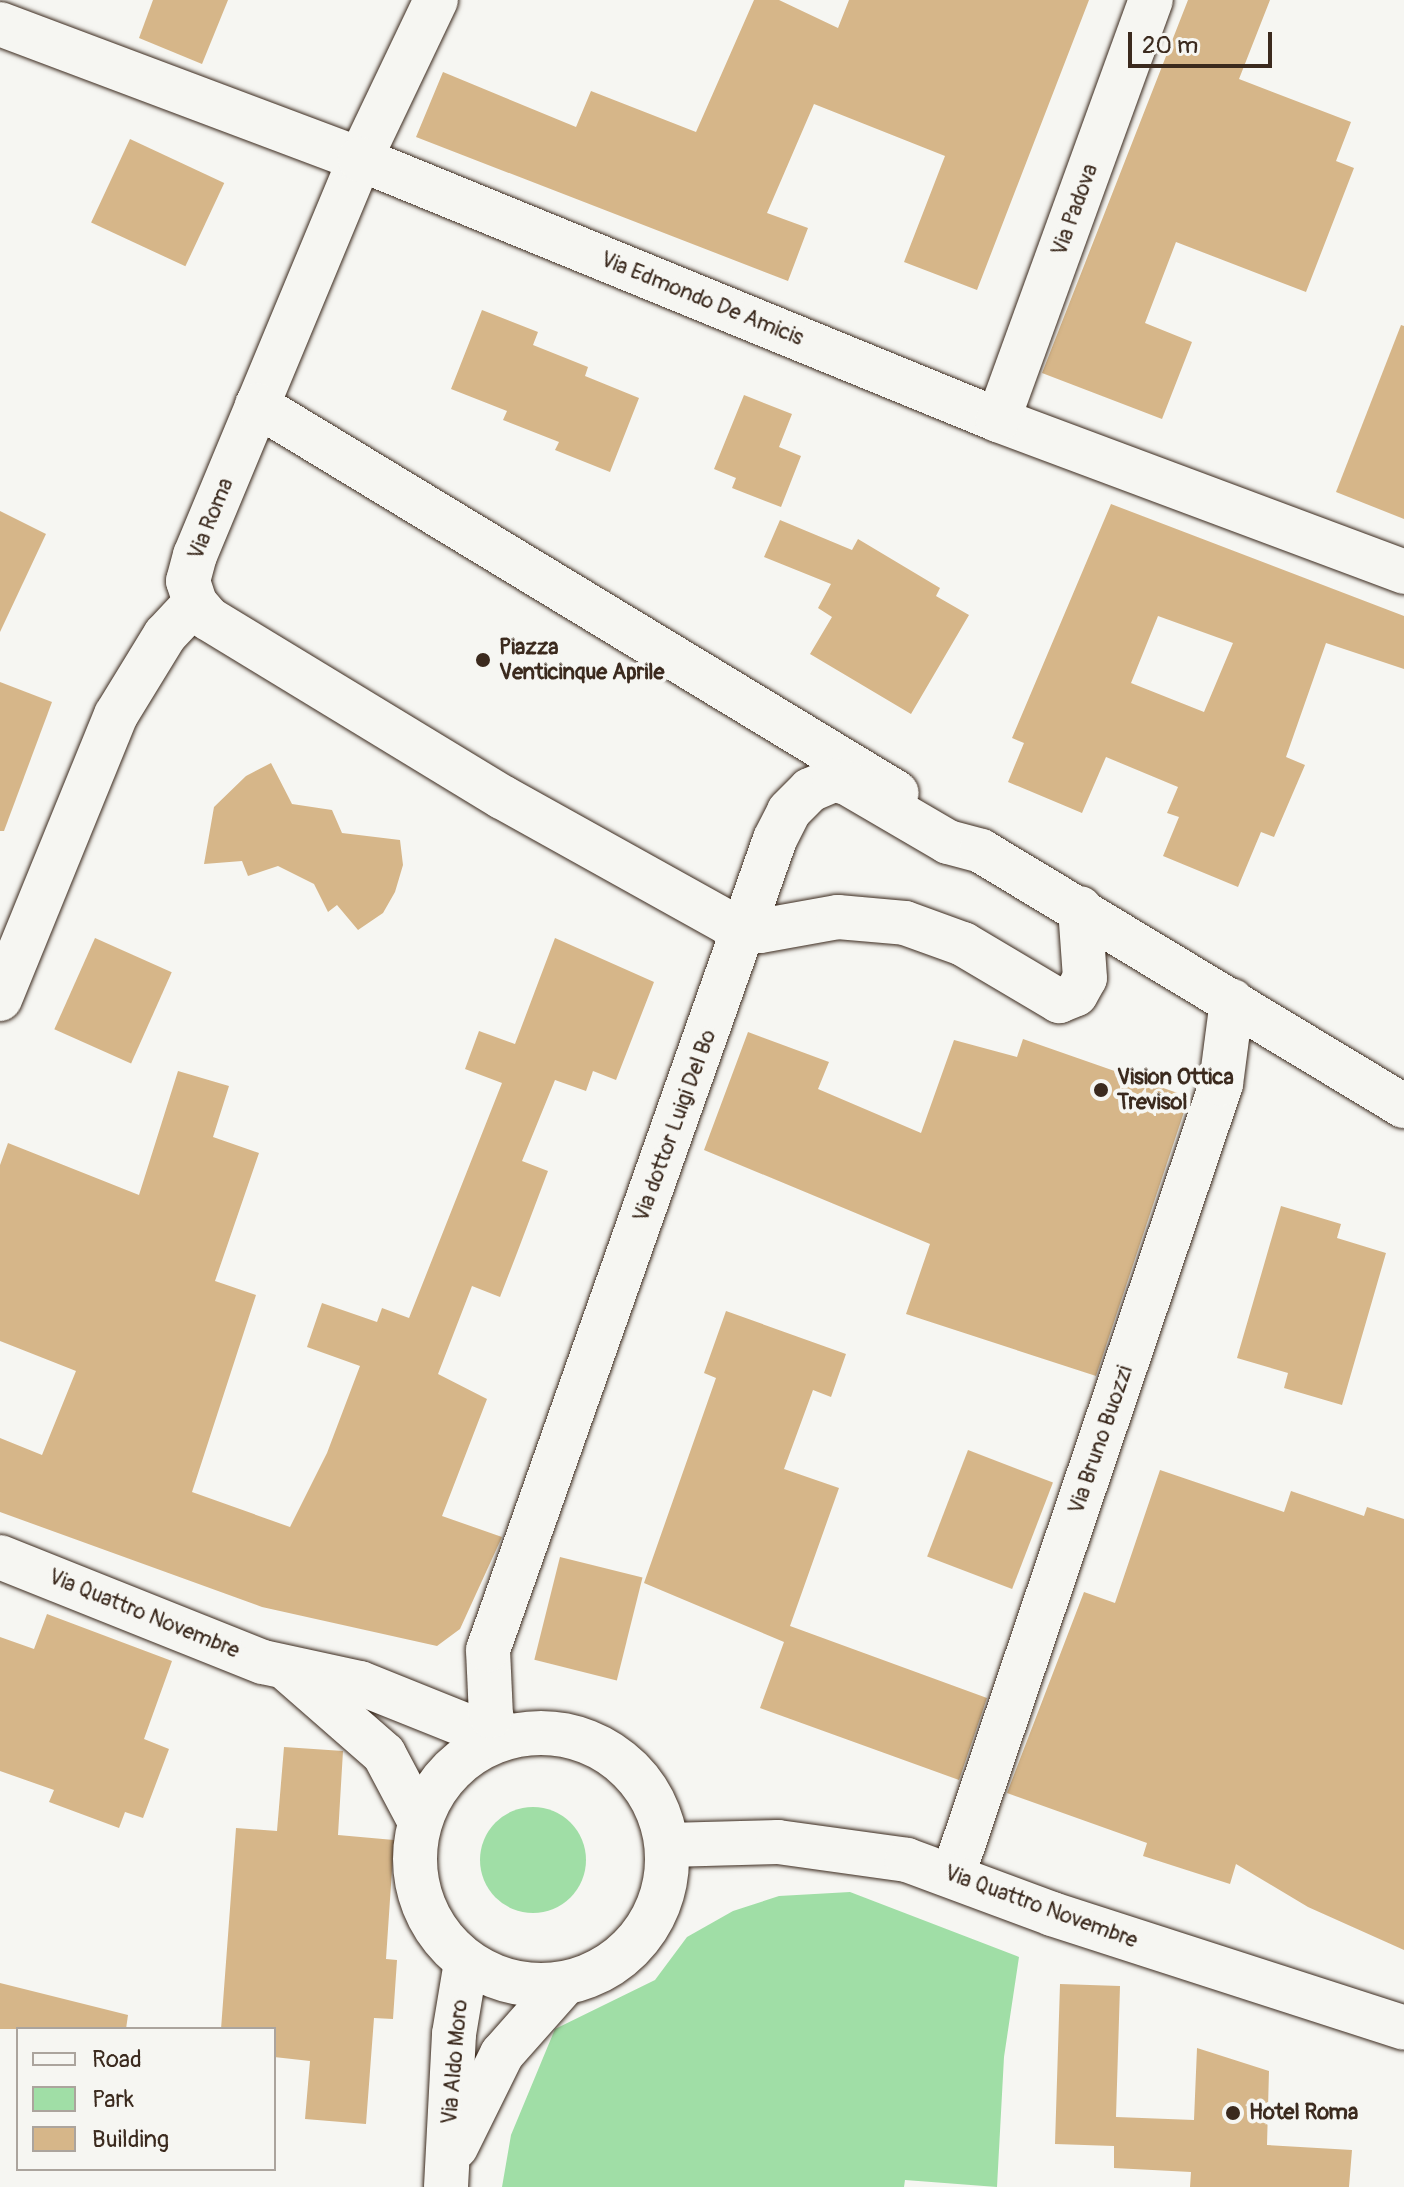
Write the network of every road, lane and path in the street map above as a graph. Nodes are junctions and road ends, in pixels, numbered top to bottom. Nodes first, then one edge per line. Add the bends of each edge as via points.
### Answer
1 (436, 0) edge
2 (1151, 0) edge
3 (0, 24) edge
4 (360, 159) junction
5 (257, 405) junction
6 (998, 420) junction
7 (1404, 572) edge
8 (195, 603) junction
9 (981, 851) junction
10 (1080, 908) junction
11 (744, 928) junction
12 (0, 999) edge
13 (1232, 1001) junction
14 (1404, 1106) edge
15 (0, 1557) edge
16 (488, 1650) junction
17 (289, 1671) junction
18 (423, 1710) junction
19 (499, 1739) junction
20 (420, 1822) junction
21 (668, 1845) junction
22 (953, 1875) junction
23 (466, 1962) junction
24 (563, 1985) junction
25 (1404, 2028) edge
26 (446, 2175) edge

1 - 4 street, Via Roma
2 - 6 street, Via Padova
3 - 4 street, Via Edmondo De Amicis
4 - 5 street, Via Roma
4 - 6 street, Via Edmondo De Amicis
5 - 8 street, Via Roma via 190,568
5 - 9 street via 862,770
6 - 7 street, Via Edmondo De Amicis
8 - 11 street via 209,619 502,797 712,917
8 - 12 street via 159,644 116,715
9 - 10 street
9 - 11 street, Via dottor Luigi Del Bo via 948,842 847,783 821,783 798,800 780,826
10 - 11 street via 1085,978 1076,994 1059,1001 963,944 905,923 838,917 778,930
10 - 13 street
11 - 16 street, Via dottor Luigi Del Bo
13 - 14 street
13 - 22 street, Via Bruno Buozzi via 1221,1084
15 - 17 street, Via Quattro Novembre
16 - 18 street, Via dottor Luigi Del Bo
16 - 19 street, Via dottor Luigi Del Bo via 491,1716
17 - 18 street, Via Quattro Novembre via 360,1683
17 - 20 street, Via Quattro Novembre via 384,1754
18 - 19 street, Via Quattro Novembre
19 - 20 street via 464,1758 437,1787
19 - 21 street via 536,1732 574,1737 608,1752 637,1776 658,1808
20 - 23 street via 414,1861 421,1899 439,1934
21 - 22 street, Via Quattro Novembre via 778,1842 907,1860
21 - 24 street via 658,1907 631,1950 599,1973
22 - 25 street, Via Quattro Novembre via 1052,1914
23 - 24 street via 530,1986
23 - 26 street, Via Aldo Moro via 454,2034
24 - 26 street, Via Aldo Moro via 502,2054

